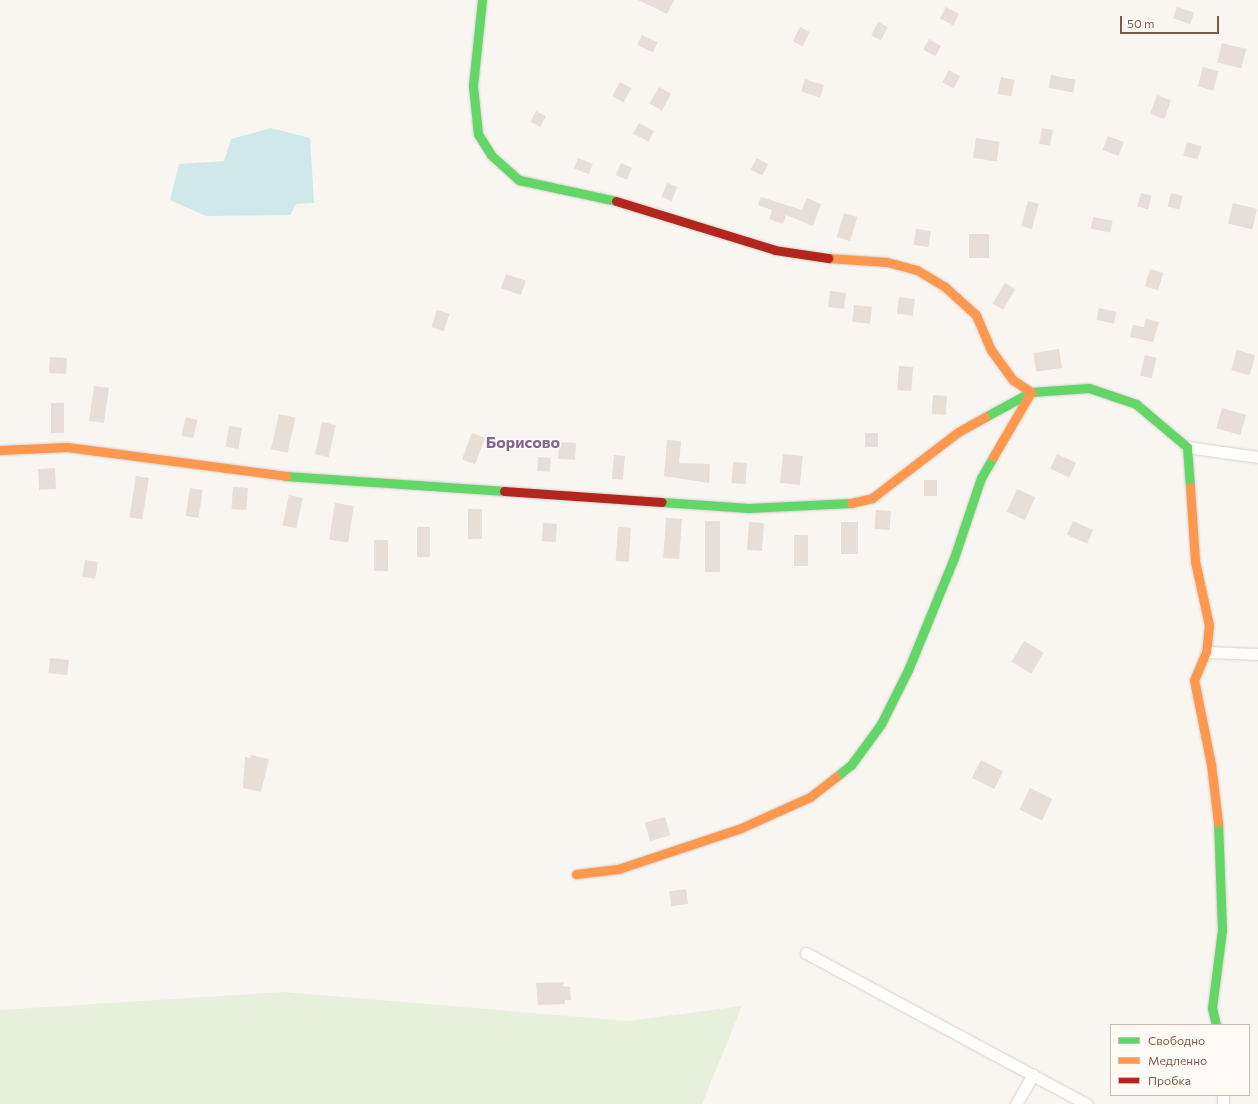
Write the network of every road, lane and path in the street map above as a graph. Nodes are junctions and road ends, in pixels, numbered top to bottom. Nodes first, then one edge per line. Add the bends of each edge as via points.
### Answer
1 (482, 0) edge
2 (1031, 392) junction
3 (1187, 447) junction
4 (0, 450) edge
5 (1258, 457) edge
6 (1206, 652) junction
7 (1258, 654) edge
8 (576, 874) dead end
9 (806, 953) dead end
10 (1216, 1024) edge
11 (1033, 1075) junction
12 (1016, 1104) edge
13 (1087, 1104) edge

1 - 2 street via 473,86 478,134 491,155 519,180 651,210 775,250 807,256 887,262 917,270 945,287 976,315 991,350 1013,380
2 - 3 street via 1067,388 1110,392 1156,417
2 - 4 street via 958,432 872,498 845,504 717,506 277,475 67,447
2 - 8 street via 981,478 954,558 908,670 882,724 851,765 810,797 741,828 618,869
3 - 5 street
3 - 6 street via 1195,561 1210,625
6 - 7 street
6 - 10 street via 1194,680 1211,764 1222,856 1222,930 1212,1008
9 - 11 street
11 - 12 street
11 - 13 street

